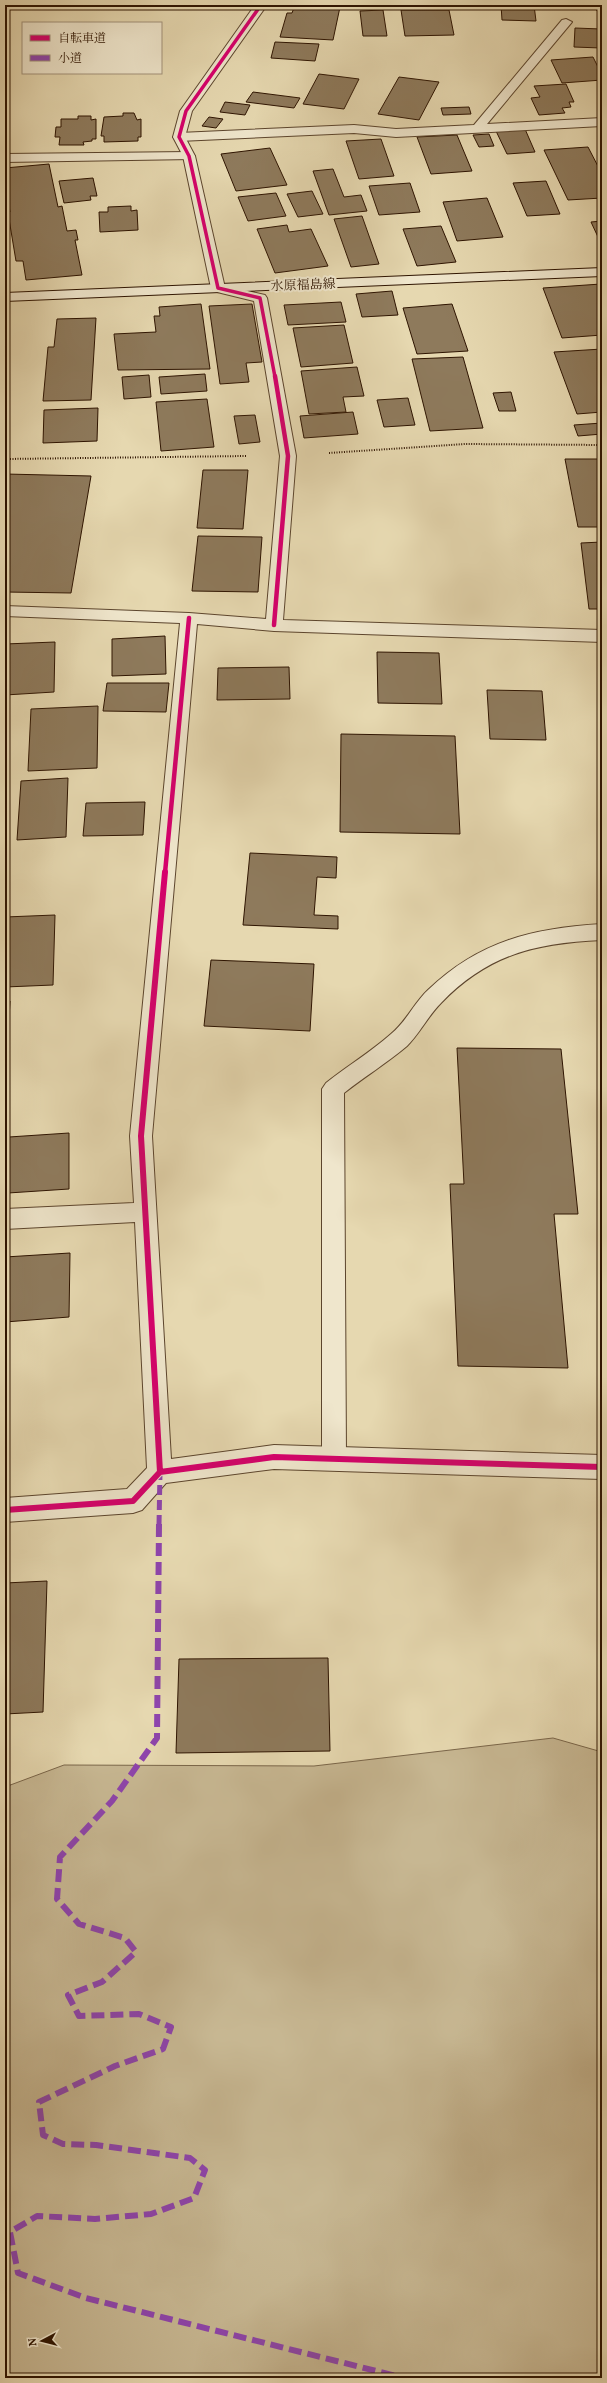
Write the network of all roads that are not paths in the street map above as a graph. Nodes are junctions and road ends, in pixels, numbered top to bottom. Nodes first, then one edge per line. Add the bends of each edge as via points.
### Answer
1 (261, 5) edge
2 (566, 22) dead end
3 (602, 122) edge
4 (479, 127) junction
5 (179, 137) junction
6 (189, 156) junction
7 (5, 158) edge
8 (602, 272) edge
9 (218, 288) junction
10 (5, 297) edge
11 (5, 611) edge
12 (189, 618) junction
13 (274, 625) junction
14 (602, 636) edge
15 (602, 932) edge
16 (146, 1212) junction
17 (5, 1219) edge
18 (334, 1458) junction
19 (602, 1467) edge
20 (160, 1472) junction
21 (5, 1510) edge

1 - 5 street via 186,111
2 - 4 street via 545,52 500,99
3 - 4 street
4 - 5 street via 396,133 354,129
5 - 6 street
6 - 7 street
6 - 9 street
8 - 9 street, 水原福島線
9 - 10 street, 水原福島線
9 - 13 street via 260,298 283,425 288,456
11 - 12 street
12 - 13 street
12 - 16 street via 141,1136
13 - 14 street
15 - 18 street via 536,937 489,955 466,969 434,997 400,1039 333,1088
16 - 17 street
16 - 20 street
18 - 19 street
18 - 20 street via 274,1457
20 - 21 street via 133,1501

